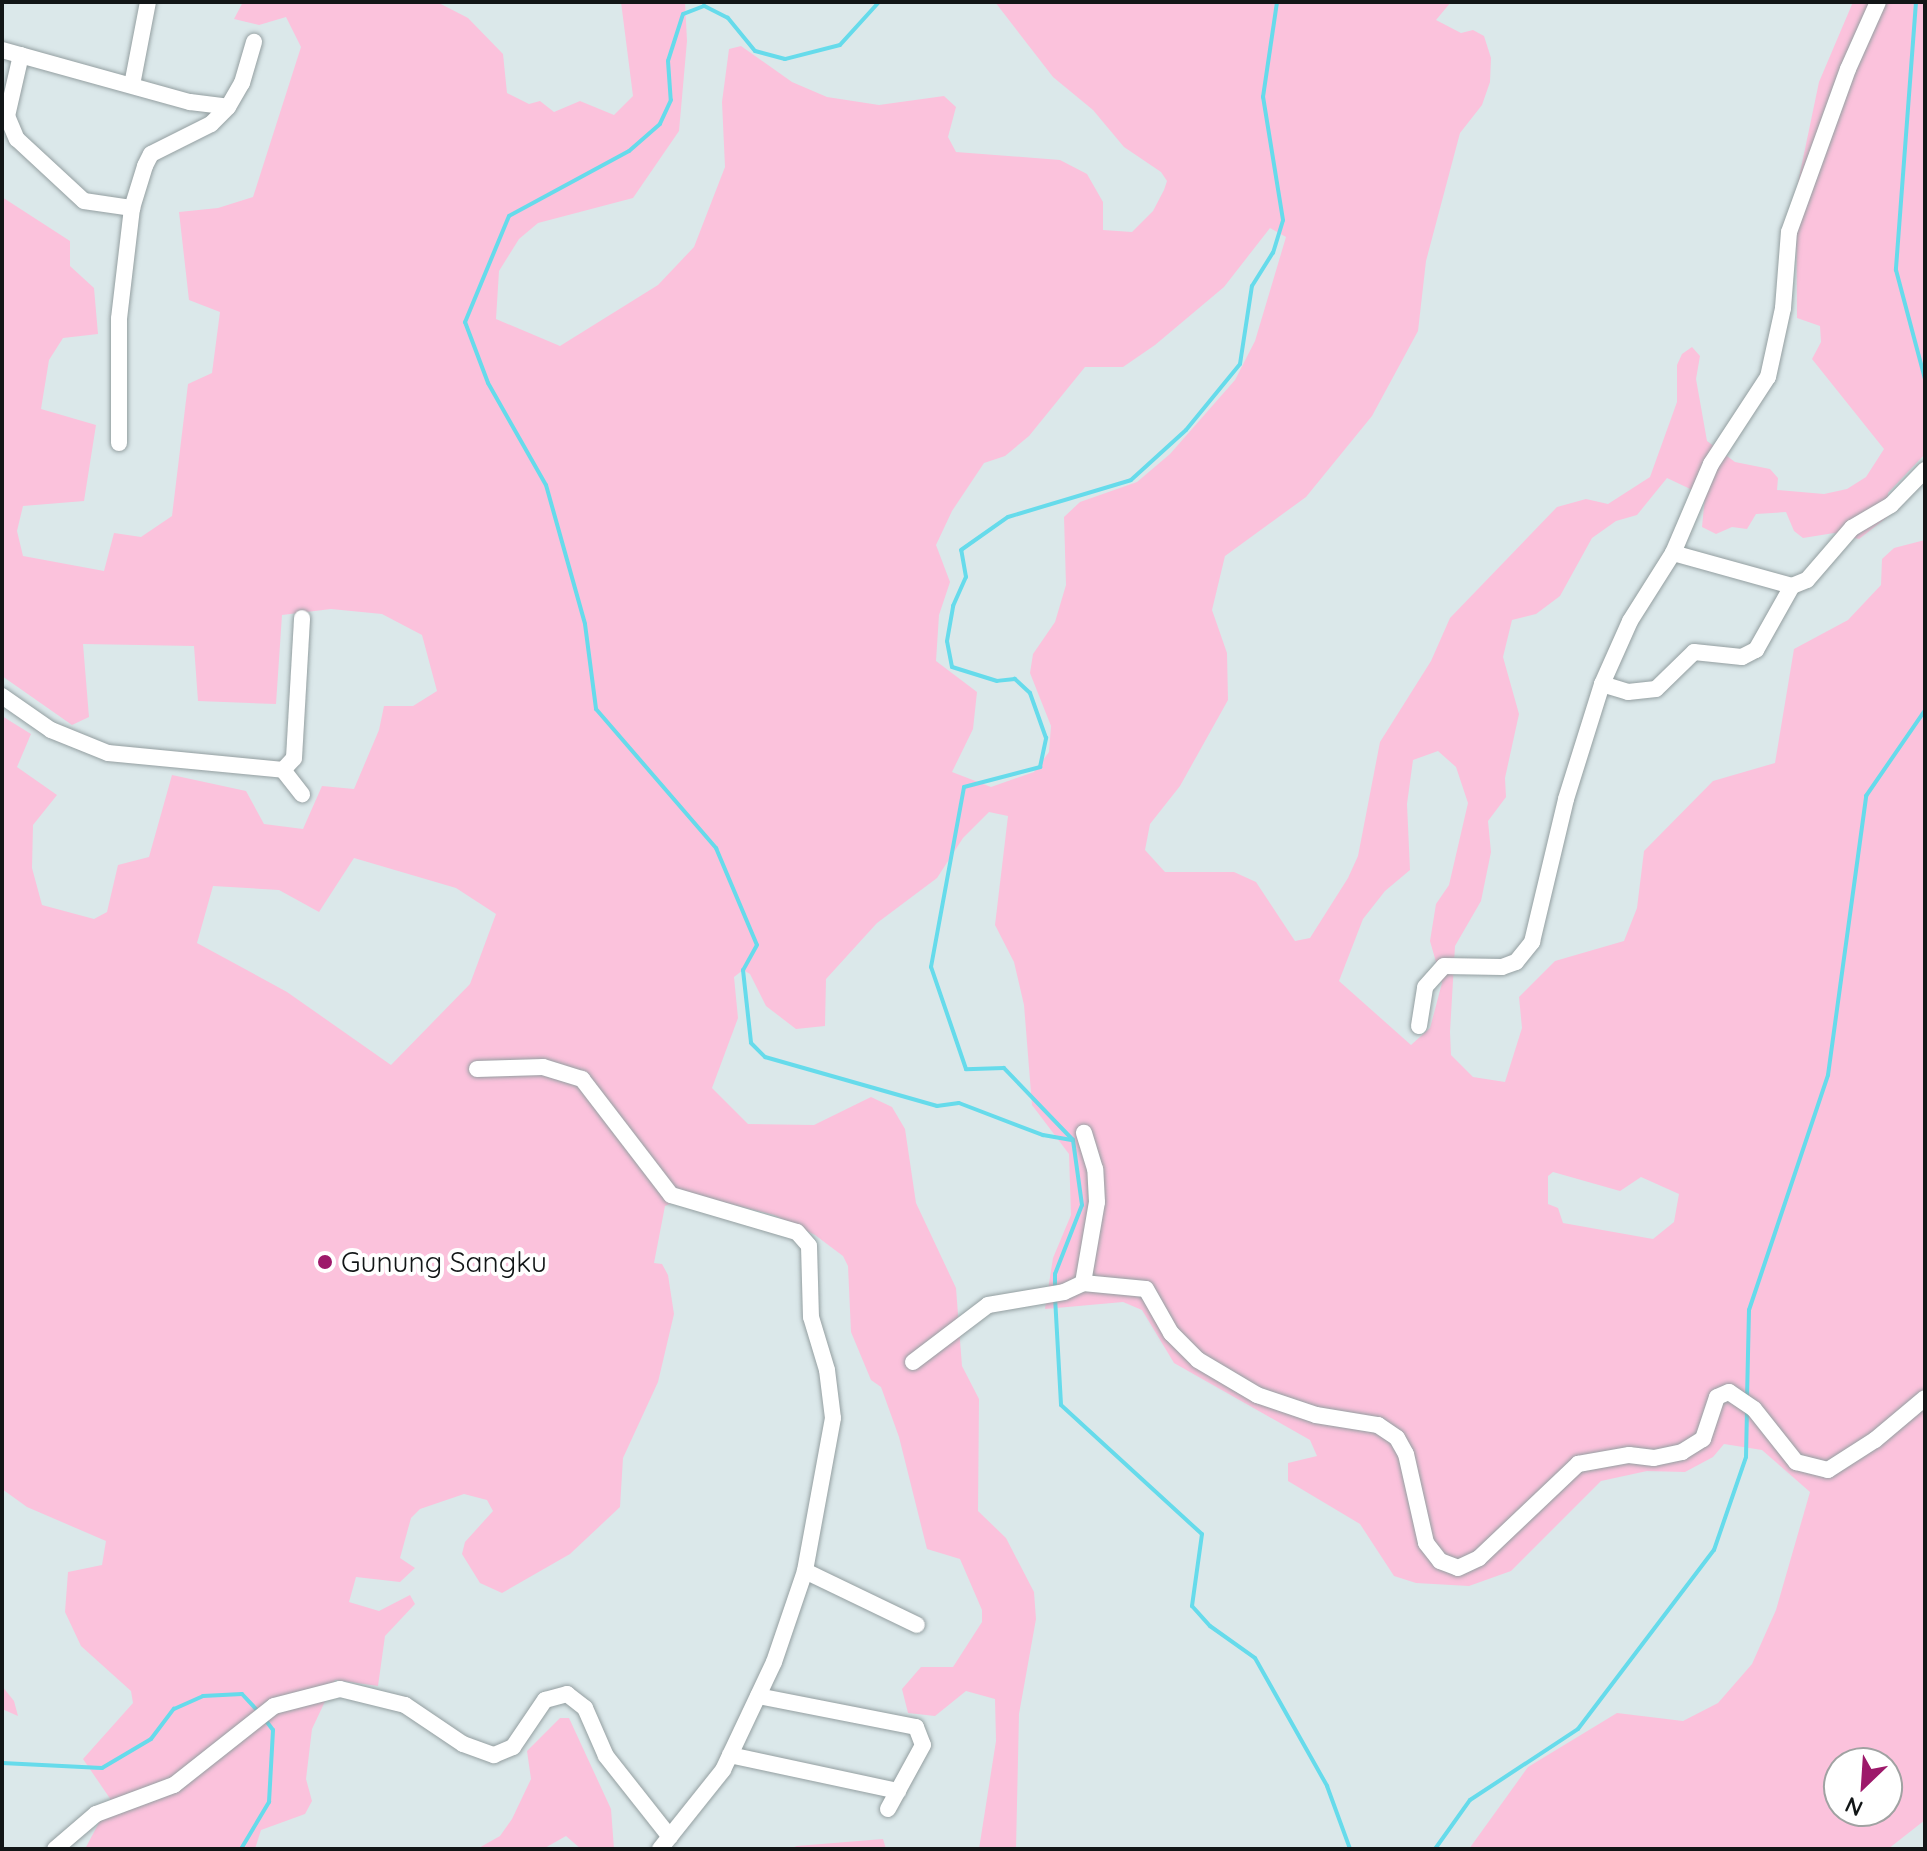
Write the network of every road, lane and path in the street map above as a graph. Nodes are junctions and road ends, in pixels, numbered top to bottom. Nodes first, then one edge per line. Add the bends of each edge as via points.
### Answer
1 (148, 2) edge
2 (1878, 2) edge
3 (254, 42) dead end
4 (2, 50) edge
5 (21, 55) junction
6 (132, 85) junction
7 (228, 107) junction
8 (132, 208) junction
9 (119, 443) dead end
10 (1925, 470) edge
11 (1673, 553) junction
12 (1792, 586) junction
13 (302, 618) dead end
14 (1602, 684) junction
15 (2, 696) edge
16 (283, 770) junction
17 (302, 794) dead end
18 (1419, 1026) dead end
19 (477, 1069) dead end
20 (1084, 1133) dead end
21 (1083, 1283) junction
22 (913, 1362) dead end
23 (1925, 1398) edge
24 (805, 1571) junction
25 (917, 1625) dead end
26 (758, 1696) junction
27 (730, 1755) junction
28 (898, 1791) junction
29 (888, 1809) dead end
30 (665, 1843) edge
31 (55, 1849) edge

1 - 6 street
2 - 11 street via 1789,232 1783,308 1768,377 1711,464
3 - 7 street via 242,83
4 - 5 street
5 - 6 street
5 - 8 street via 7,116 17,139 84,201
6 - 7 street
7 - 8 street via 211,124 151,154
8 - 9 street via 119,319
10 - 12 street via 1891,505 1852,528 1807,580
11 - 12 street
11 - 14 street via 1630,621
12 - 14 street via 1756,650 1742,657 1694,652 1656,689 1628,692
13 - 16 street via 294,758
14 - 18 street via 1566,799 1532,942 1516,962 1502,967 1444,966 1425,987
15 - 16 street via 51,730 108,753
16 - 17 street
19 - 24 street via 543,1067 582,1079 671,1195 806,1239 811,1317 827,1370 833,1418
20 - 21 street via 1095,1169 1097,1202
21 - 22 street via 1064,1292 988,1305
21 - 23 street via 1146,1289 1183,1348 1257,1395 1388,1431 1406,1454 1426,1543 1452,1567 1479,1558 1578,1464 1603,1457 1654,1458 1682,1452 1703,1439 1717,1397 1729,1392 1754,1409 1796,1462 1828,1470
24 - 25 street
24 - 26 street via 790,1623
26 - 27 street
26 - 28 street via 827,1714 916,1727 923,1745
27 - 28 street
27 - 30 street via 711,1788
28 - 29 street
30 - 31 street via 606,1756 585,1708 567,1694 545,1700 513,1747 494,1755 463,1744 405,1705 340,1689 274,1706 174,1785 96,1814

